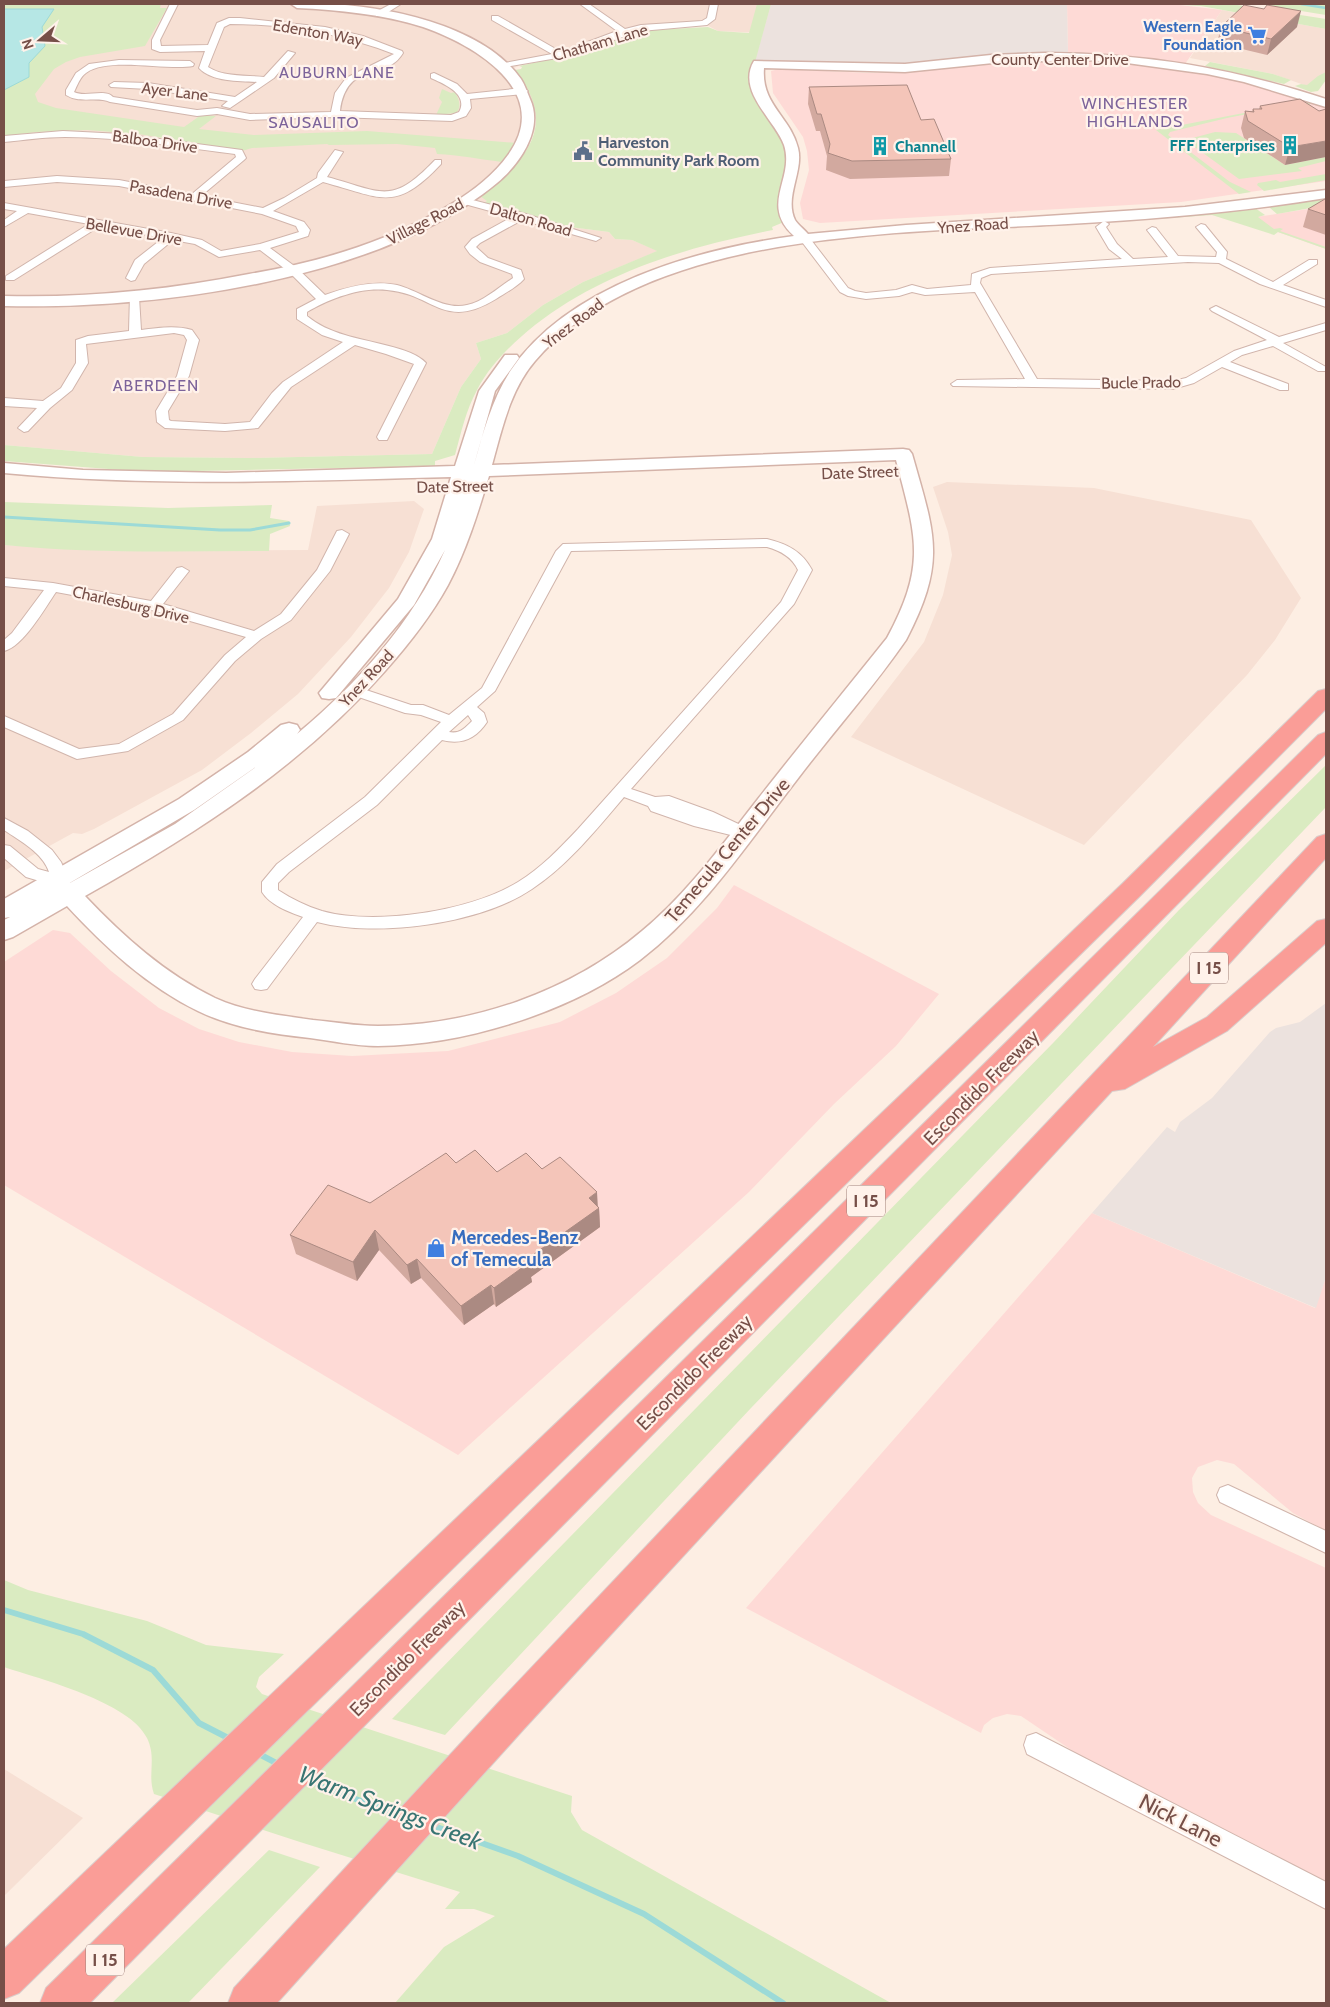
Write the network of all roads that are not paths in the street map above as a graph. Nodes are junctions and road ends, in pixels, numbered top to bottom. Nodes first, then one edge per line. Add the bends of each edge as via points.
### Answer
1 (174, 4) edge
2 (296, 4) edge
3 (398, 4) edge
4 (584, 4) edge
5 (714, 4) edge
6 (379, 14) junction
7 (495, 18) dead end
8 (624, 32) junction
9 (148, 48) junction
10 (211, 48) junction
11 (292, 53) dead end
12 (560, 55) junction
13 (190, 64) dead end
14 (502, 66) junction
15 (122, 74) junction
16 (434, 76) dead end
17 (265, 80) junction
18 (523, 91) junction
19 (108, 96) junction
20 (465, 97) junction
21 (236, 100) junction
22 (1326, 103) edge
23 (218, 111) junction
24 (335, 114) junction
25 (4, 139) edge
26 (338, 152) dead end
27 (438, 162) dead end
28 (322, 179) junction
29 (4, 184) edge
30 (1326, 186) edge
31 (1326, 194) edge
32 (194, 197) junction
33 (465, 201) junction
34 (4, 206) edge
35 (1141, 207) junction
36 (26, 211) junction
37 (264, 211) junction
38 (522, 216) junction
39 (1101, 220) junction
40 (4, 224) edge
41 (97, 224) junction
42 (1201, 227) dead end
43 (1152, 230) dead end
44 (801, 234) junction
45 (171, 236) junction
46 (596, 238) dead end
47 (262, 247) junction
48 (1119, 247) junction
49 (1175, 260) junction
50 (1221, 260) junction
51 (1313, 262) dead end
52 (293, 270) junction
53 (10, 278) dead end
54 (131, 278) dead end
55 (1274, 286) junction
56 (978, 288) junction
57 (134, 297) junction
58 (323, 300) junction
59 (4, 301) edge
60 (1325, 302) edge
61 (1216, 309) dead end
62 (1326, 326) edge
63 (135, 333) junction
64 (1274, 340) junction
65 (352, 342) junction
66 (1222, 363) junction
67 (1322, 369) dead end
68 (1033, 382) junction
69 (957, 384) dead end
70 (1284, 387) dead end
71 (4, 402) edge
72 (46, 405) junction
73 (24, 428) dead end
74 (383, 437) dead end
75 (905, 462) joint
76 (4, 468) edge
77 (459, 478) junction
78 (479, 478) junction
79 (4, 483) edge
80 (342, 534) dead end
81 (182, 571) dead end
82 (4, 582) edge
83 (53, 587) junction
84 (154, 606) junction
85 (390, 623) junction
86 (256, 636) junction
87 (4, 647) edge
88 (359, 687) junction
89 (1326, 696) edge
90 (469, 708) junction
91 (4, 721) edge
92 (451, 721) junction
93 (439, 734) junction
94 (1326, 740) edge
95 (621, 791) junction
96 (4, 823) edge
97 (744, 833) junction
98 (1326, 843) edge
99 (4, 850) edge
100 (63, 887) junction
101 (4, 910) edge
102 (314, 914) junction
103 (1326, 928) edge
104 (4, 931) edge
105 (261, 984) dead end
106 (1092, 1094) junction
107 (1228, 1495) dead end
108 (1326, 1542) edge
109 (1036, 1745) dead end
110 (1326, 1896) edge
111 (4, 1978) edge
112 (61, 2003) edge
113 (248, 2003) edge

1 - 9 street via 156,40
2 - 6 main road, Village Road
3 - 6 street
4 - 8 street
5 - 8 street, Chatham Lane via 711,19 704,23 662,25
6 - 14 main road, Village Road via 445,31
7 - 12 street
8 - 12 street, Chatham Lane
9 - 10 street
9 - 15 street
10 - 17 street via 203,68 206,71
10 - 24 street, Edenton Way via 220,25 229,21 325,30 371,41 399,53 391,61 356,75 344,85 336,96
11 - 17 street
12 - 14 street, Chatham Lane
13 - 15 street
14 - 18 main road, Village Road
15 - 19 street
15 - 19 street via 113,62 84,69 69,93 82,97
15 - 21 street, Ayer Lane via 148,86
16 - 20 street via 454,86
17 - 21 street
18 - 20 street
18 - 33 main road, Village Road via 530,110 524,142 504,168
19 - 23 street via 110,99 189,112
20 - 24 street via 463,114 452,118
21 - 23 street
22 - 44 main road, County Center Drive via 1233,74 1135,59 1010,57 908,68 763,64 758,91 793,153 793,169 784,206 790,224
23 - 24 street via 250,117
25 - 32 street, Balboa Drive via 44,134 94,134 239,152 241,158
26 - 28 street
27 - 28 street via 418,183 388,196
28 - 37 street
29 - 32 street, Pasadena Drive via 33,180 89,180
30 - 35 main road, Ynez Road via 1249,199
31 - 39 main road, Ynez Road
32 - 37 street, Pasadena Drive
33 - 38 street, Dalton Road
33 - 52 main road, Village Road via 365,250
34 - 36 street, Bellevue Drive
35 - 39 main road via 1101,213
35 - 44 main road, Ynez Road
36 - 40 street
36 - 41 street, Bellevue Drive
37 - 47 street, Pasadena Drive via 300,224 305,230 304,234
38 - 46 street, Dalton Road
38 - 58 street via 470,247 481,259 517,272 519,279 478,306 453,308 396,287 383,286
39 - 44 main road, Ynez Road
39 - 48 street via 1102,227
41 - 45 street, Bellevue Drive
41 - 53 street
42 - 50 street via 1222,252
43 - 49 street
44 - 56 street via 844,290 852,294 899,294 908,297 925,292
44 - 77 main road, Ynez Road via 713,247 658,264 621,279 563,312 519,348 487,391
44 - 78 main road, Ynez Road via 706,257 657,274 612,294 576,317 542,344 519,371 502,402
45 - 47 street, Bellevue Drive via 198,242 218,254
45 - 54 street via 139,262
47 - 52 street
48 - 49 street
48 - 56 street via 981,272 976,276
49 - 50 street
50 - 55 street
51 - 55 street
52 - 57 main road, Village Road
52 - 58 street
55 - 60 street
56 - 68 street
57 - 59 main road, Village Road via 60,302
57 - 63 street
58 - 65 street via 301,311 301,317 309,324
61 - 64 street
62 - 64 street, Bucle Prado
63 - 65 street via 174,330 188,332 193,340 186,368 162,411 163,422 169,425 254,425 262,420 266,408 294,378
63 - 72 street via 80,342 82,363 66,390
64 - 66 street, Bucle Prado via 1238,353
64 - 67 street
65 - 74 street via 380,347 420,362
66 - 68 street, Bucle Prado via 1190,381 1173,385
66 - 70 street
68 - 69 street, Bucle Prado
71 - 72 street
72 - 73 street
75 - 78 main road, Date Street
75 - 97 main road, Temecula Center Drive via 925,546 925,569 911,614 873,671
76 - 77 main road, Date Street via 83,476
77 - 78 main road, Date Street
77 - 79 main road, Date Street via 196,493 108,492
77 - 85 main road, Ynez Road via 441,539 407,601
78 - 88 main road, Ynez Road via 460,541 432,595 394,647
80 - 86 street via 323,571 286,617
81 - 84 street
82 - 83 street, Charlesburg Drive
83 - 84 street, Charlesburg Drive
83 - 87 street via 17,636
84 - 86 street, Charlesburg Drive
85 - 88 main road via 391,635 353,678 352,683
85 - 100 main road, Ynez Road via 315,708 278,739 220,783
86 - 91 street via 230,658 178,717 123,748 77,754
88 - 92 street via 410,710 423,710
88 - 100 main road, Ynez Road via 289,751 185,828
89 - 111 highway via 1125,896
90 - 92 street
90 - 93 street via 479,716 480,722 470,732 464,737 453,738
90 - 95 street via 488,691 568,547 767,543 796,555 805,570 787,604
92 - 93 street
93 - 102 street via 371,801 283,868 270,882 270,892 280,902
94 - 112 highway, Escondido Freeway / I 15
95 - 97 street via 700,822
95 - 102 street via 580,838 512,894 435,919 378,922 339,920
96 - 100 street via 27,837 52,860
97 - 100 main road, Temecula Center Drive via 679,912 613,967 586,982 516,1011 476,1023 379,1036 282,1026 249,1020 208,1005 152,972 127,952
98 - 106 highway, I 15
99 - 100 street via 32,873
100 - 101 main road, Ynez Road
100 - 104 main road, Ynez Road
102 - 105 street
103 - 106 highway via 1217,1024
106 - 113 highway, I 15 via 510,1717
107 - 108 street
109 - 110 street, Nick Lane

